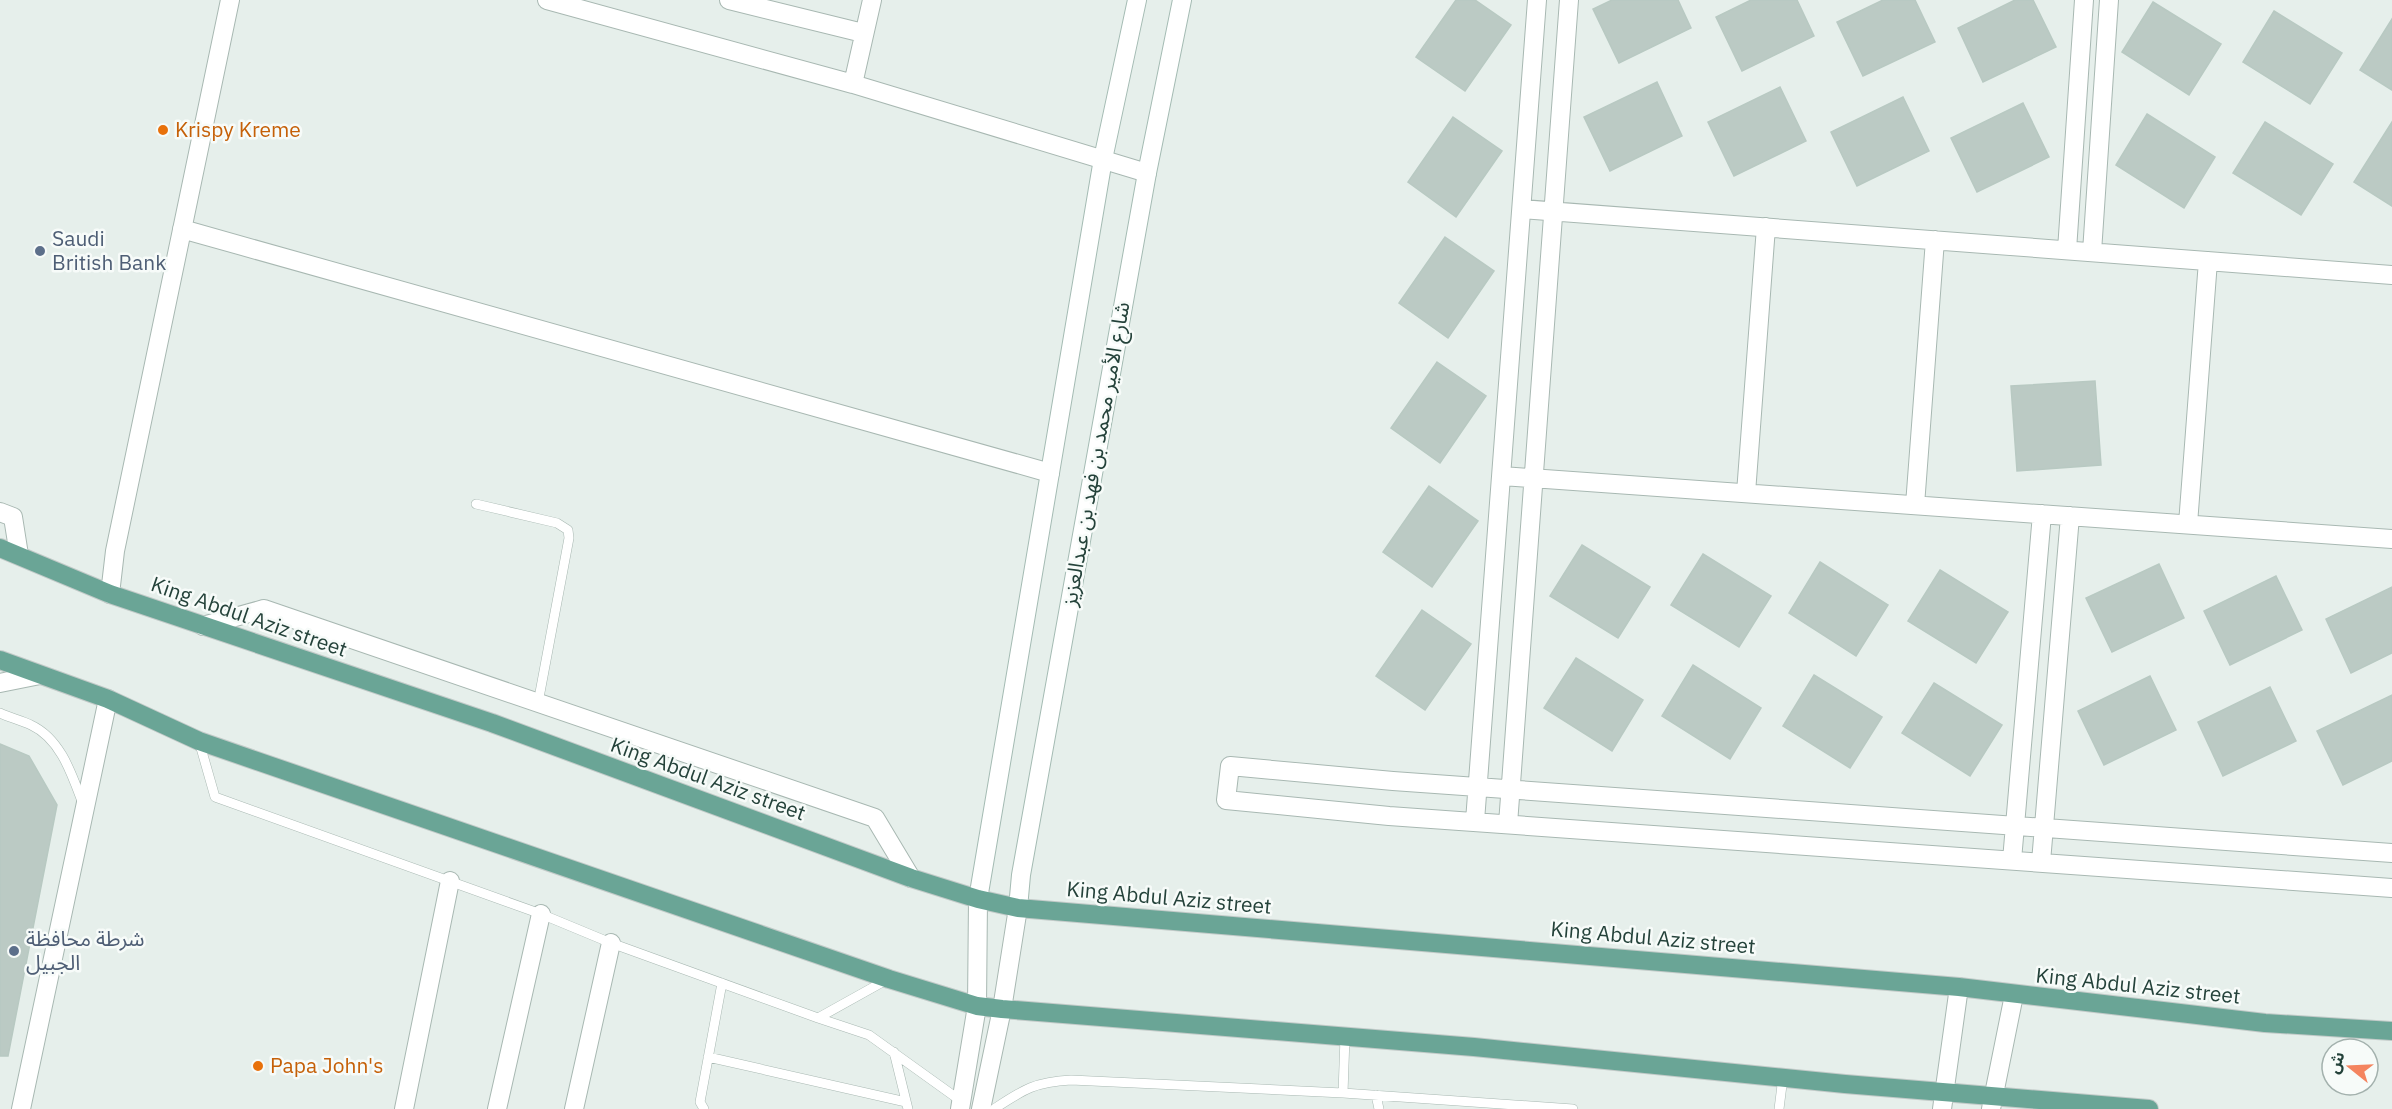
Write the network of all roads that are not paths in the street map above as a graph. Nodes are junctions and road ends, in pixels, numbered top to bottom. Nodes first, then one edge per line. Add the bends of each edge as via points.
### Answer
1 (230, 0) edge
2 (547, 0) edge
3 (729, 0) edge
4 (872, 0) edge
5 (1137, 0) edge
6 (1182, 0) edge
7 (1537, 0) edge
8 (1569, 0) edge
9 (2084, 0) edge
10 (2109, 0) edge
11 (863, 33) junction
12 (852, 84) junction
13 (1102, 159) junction
14 (1147, 173) junction
15 (1522, 208) junction
16 (1554, 211) junction
17 (1766, 227) junction
18 (182, 230) junction
19 (1935, 240) junction
20 (2067, 250) junction
21 (2092, 252) junction
22 (2208, 261) junction
23 (2392, 275) edge
24 (1050, 473) junction
25 (1502, 476) junction
26 (1534, 478) junction
27 (1746, 493) junction
28 (476, 504) dead end
29 (1916, 505) junction
30 (0, 512) edge
31 (2042, 514) junction
32 (2070, 516) junction
33 (2188, 524) junction
34 (2392, 539) edge
35 (0, 548) edge
36 (19, 555) junction
37 (110, 594) junction
38 (203, 626) junction
39 (0, 660) edge
40 (40, 675) junction
41 (0, 683) edge
42 (108, 699) junction
43 (538, 703) junction
44 (0, 713) edge
45 (199, 741) junction
46 (1479, 787) junction
47 (1511, 789) junction
48 (85, 809) junction
49 (1476, 822) junction
50 (1508, 824) junction
51 (2015, 825) junction
52 (2043, 828) junction
53 (2392, 853) edge
54 (2012, 860) junction
55 (2041, 862) junction
56 (911, 878) junction
57 (450, 881) junction
58 (2392, 888) edge
59 (978, 899) junction
60 (1018, 908) junction
61 (541, 914) junction
62 (611, 943) junction
63 (889, 979) junction
64 (722, 983) junction
65 (1959, 987) junction
66 (2014, 995) junction
67 (978, 1006) junction
68 (1002, 1009) junction
69 (818, 1018) junction
70 (2392, 1031) edge
71 (1346, 1036) junction
72 (894, 1052) junction
73 (708, 1057) junction
74 (1783, 1077) junction
75 (1343, 1093) junction
76 (1376, 1095) junction
77 (1943, 1101) edge
78 (1992, 1103) edge
79 (907, 1105) edge
80 (961, 1105) edge
81 (2070, 1107) edge
82 (1559, 1108) edge
83 (2131, 1108) edge
84 (21, 1109) edge
85 (404, 1109) edge
86 (497, 1109) edge
87 (574, 1109) edge
88 (704, 1109) edge
89 (981, 1109) edge
90 (994, 1109) edge
91 (1379, 1109) edge
92 (1574, 1109) edge
93 (1779, 1109) edge
94 (2149, 1109) edge

1 - 18 street
2 - 12 street
3 - 11 street
4 - 11 street
5 - 13 street, شارع الأمير محمد بن فهد بن عبدالعزيز
6 - 14 street, شارع الأمير محمد بن فهد بن عبدالعزيز
7 - 15 street
8 - 16 street
9 - 20 street
10 - 21 street
11 - 12 street
12 - 13 street
13 - 14 street
13 - 24 street, شارع الأمير محمد بن فهد بن عبدالعزيز
14 - 60 street, شارع الأمير محمد بن فهد بن عبدالعزيز
15 - 16 street
15 - 25 street
16 - 17 street
16 - 26 street
17 - 19 street
17 - 27 street
18 - 24 street
18 - 37 street via 115,551
19 - 20 street
19 - 29 street
20 - 21 street
21 - 22 street
22 - 23 street
22 - 33 street
24 - 59 street, شارع الأمير محمد بن فهد بن عبدالعزيز
25 - 26 street
25 - 46 street
26 - 27 street
26 - 47 street
27 - 29 street
28 - 43 lane via 557,523 568,530
29 - 31 street
30 - 36 street via 13,518
31 - 32 street
31 - 51 street
32 - 33 street
32 - 52 street
33 - 34 street
35 - 36 main road, King Abdul Aziz street
36 - 37 main road, King Abdul Aziz street
37 - 38 main road, King Abdul Aziz street
38 - 43 street via 264,609
38 - 56 main road, King Abdul Aziz street via 492,723
39 - 40 main road
40 - 41 street
40 - 42 main road
42 - 45 main road
42 - 48 street
43 - 56 street via 875,819
44 - 48 lane via 33,726 58,749
45 - 57 lane via 215,797
45 - 63 main road
46 - 47 street
46 - 49 street
46 - 49 street via 1230,766 1226,800
47 - 50 street
47 - 51 street
48 - 84 street
49 - 50 street
50 - 54 street
51 - 52 street
51 - 54 street
52 - 53 street
52 - 55 street
54 - 55 street
55 - 58 street
56 - 59 main road, King Abdul Aziz street
57 - 61 lane
57 - 85 street
59 - 60 main road, King Abdul Aziz street
59 - 67 street, شارع الأمير محمد بن فهد بن عبدالعزيز
60 - 65 main road, King Abdul Aziz street
60 - 68 street, شارع الأمير محمد بن فهد بن عبدالعزيز
61 - 62 lane
61 - 86 street
62 - 64 lane
62 - 87 street
63 - 67 main road
63 - 69 lane
64 - 69 lane
64 - 73 lane
65 - 66 main road, King Abdul Aziz street
65 - 77 street
66 - 70 main road, King Abdul Aziz street via 2265,1023
66 - 78 street
67 - 68 main road
67 - 80 street, شارع الأمير محمد بن فهد بن عبدالعزيز
68 - 71 main road
68 - 89 street, شارع الأمير محمد بن فهد بن عبدالعزيز
69 - 72 lane via 857,1030
71 - 74 main road
71 - 75 lane
72 - 79 lane
72 - 80 lane
73 - 79 lane
73 - 88 lane via 700,1102
74 - 77 main road
74 - 93 lane
75 - 76 lane
75 - 90 lane via 1048,1081 1028,1086
76 - 82 lane
76 - 91 lane
77 - 78 main road
78 - 81 main road
81 - 83 main road
82 - 92 lane
83 - 94 main road

